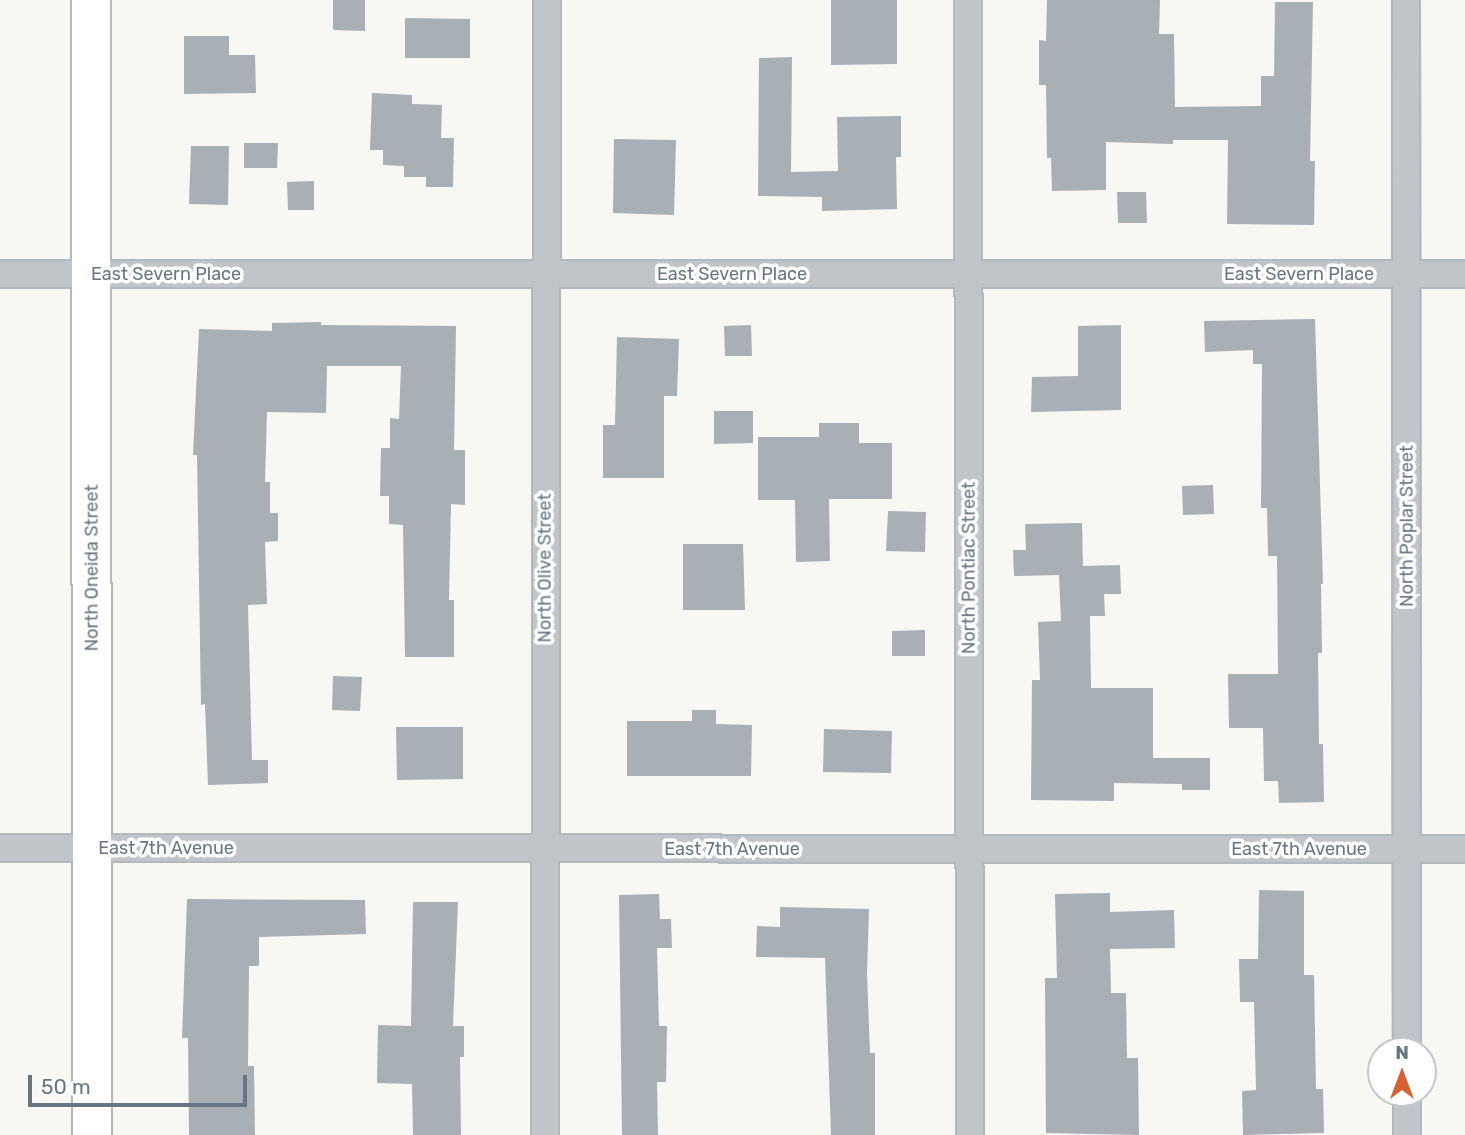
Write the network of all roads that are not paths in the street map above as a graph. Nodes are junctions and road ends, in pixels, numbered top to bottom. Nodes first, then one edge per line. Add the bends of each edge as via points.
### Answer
1 (91, 0) edge
2 (547, 0) edge
3 (968, 0) edge
4 (1406, 0) edge
5 (547, 273) junction
6 (0, 274) edge
7 (92, 274) junction
8 (968, 274) junction
9 (1407, 274) junction
10 (1465, 274) edge
11 (0, 848) edge
12 (92, 848) junction
13 (543, 849) junction
14 (969, 849) junction
15 (1408, 849) junction
16 (1465, 849) edge
17 (1408, 1037) edge
18 (1407, 1107) edge
19 (92, 1135) edge
20 (545, 1135) edge
21 (970, 1135) edge
22 (1407, 1135) edge

1 - 7 street, North Oneida Street
2 - 5 street, North Olive Street
3 - 8 street, North Pontiac Street
4 - 9 street, North Poplar Street
5 - 7 street, East Severn Place
5 - 8 street, East Severn Place
5 - 13 street, North Olive Street
6 - 7 street, East Severn Place
7 - 12 street, North Oneida Street
8 - 9 street, East Severn Place
8 - 14 street, North Pontiac Street
9 - 10 street, East Severn Place
9 - 15 street, North Poplar Street
11 - 12 street, East 7th Avenue
12 - 13 street, East 7th Avenue
12 - 19 street, North Oneida Street
13 - 14 street, East 7th Avenue
13 - 20 street, North Olive Street
14 - 15 street, East 7th Avenue
14 - 21 street, North Pontiac Street
15 - 16 street, East 7th Avenue
15 - 17 street, North Poplar Street
18 - 22 street

